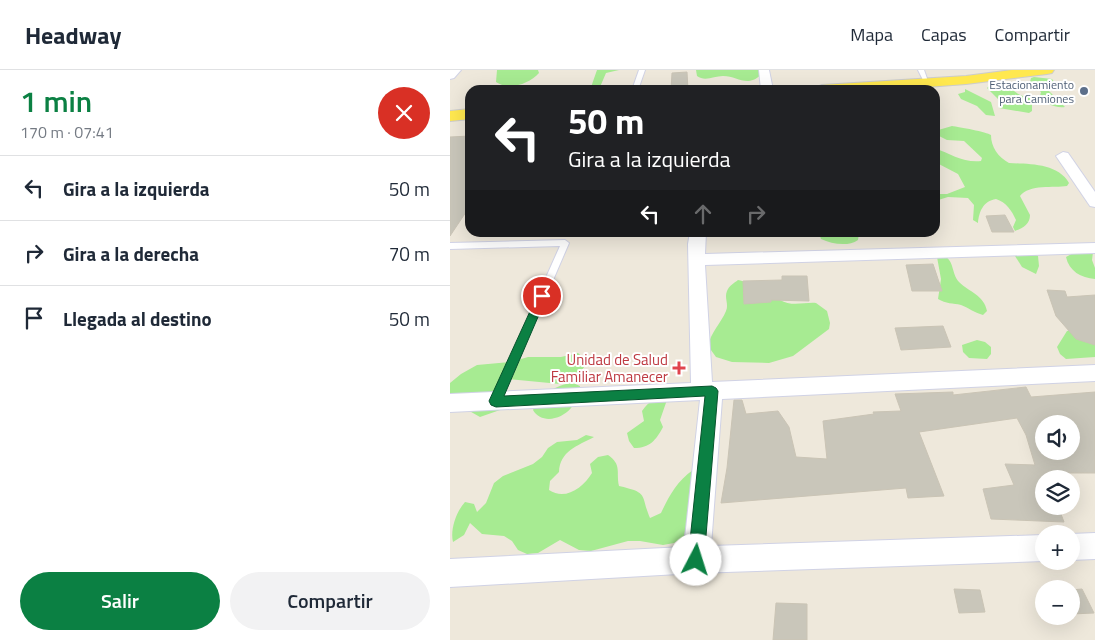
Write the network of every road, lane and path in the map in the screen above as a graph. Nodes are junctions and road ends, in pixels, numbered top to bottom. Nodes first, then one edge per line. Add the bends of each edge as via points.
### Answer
1 (456, 70) edge
2 (642, 70) edge
3 (764, 70) edge
4 (1047, 70) edge
5 (450, 76) edge
6 (924, 76) edge
7 (637, 85) edge
8 (766, 85) edge
9 (858, 85) edge
10 (465, 114) edge
11 (450, 116) edge
12 (1063, 156) dead end
13 (1095, 203) edge
14 (698, 237) edge
15 (450, 246) edge
16 (1095, 248) edge
17 (697, 260) junction
18 (1095, 373) edge
19 (707, 391) junction
20 (496, 401) junction
21 (450, 403) edge
22 (1095, 546) edge
23 (1080, 547) edge
24 (1035, 548) edge
25 (696, 560) junction
26 (450, 572) edge

1 - 5 street
2 - 7 lane
3 - 8 street
4 - 6 main road via 1001,76
6 - 9 main road
10 - 11 main road
12 - 13 street
14 - 17 street
15 - 20 lane via 565,243
16 - 17 street
17 - 19 street
18 - 19 street
19 - 20 street
19 - 25 street
20 - 21 street
22 - 23 street
24 - 25 street
25 - 26 street

